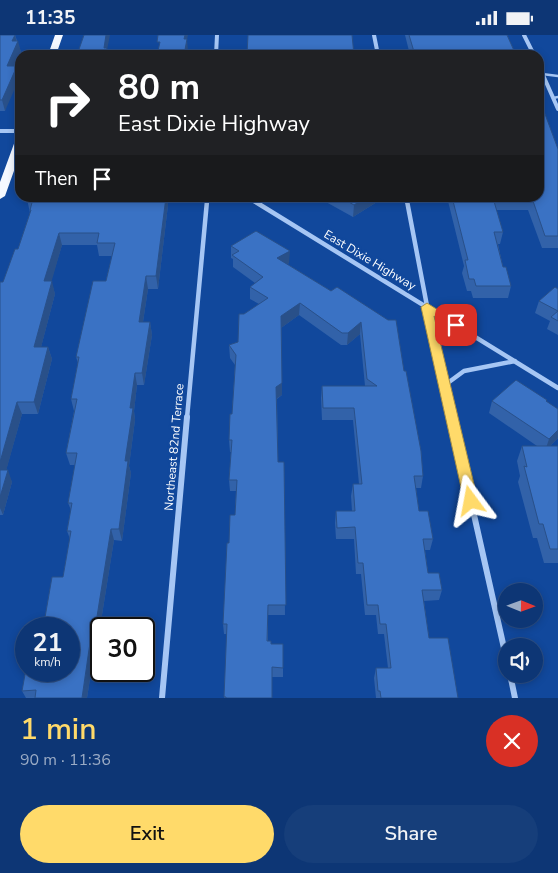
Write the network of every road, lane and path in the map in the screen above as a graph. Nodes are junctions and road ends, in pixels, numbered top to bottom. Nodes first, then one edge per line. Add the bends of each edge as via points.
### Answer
1 (59, 35) edge
2 (217, 35) edge
3 (374, 35) edge
4 (524, 35) edge
5 (54, 50) edge
6 (216, 50) edge
7 (377, 50) edge
8 (532, 50) edge
9 (544, 74) edge
10 (558, 76) edge
11 (544, 78) edge
12 (558, 97) edge
13 (553, 98) junction
14 (558, 109) edge
15 (0, 131) edge
16 (15, 131) edge
17 (15, 155) edge
18 (0, 196) edge
19 (207, 202) edge
20 (256, 202) edge
21 (407, 202) edge
22 (427, 307) junction
23 (515, 361) junction
24 (444, 385) junction
25 (558, 387) edge
26 (502, 638) edge
27 (512, 683) edge
28 (162, 698) edge
29 (516, 698) edge

1 - 5 main road
2 - 6 street
3 - 7 street
4 - 8 street
9 - 10 lane
11 - 13 street
12 - 13 lane
13 - 14 street
15 - 16 street
17 - 18 main road
19 - 28 street, Northeast 82nd Terrace
20 - 22 street, East Dixie Highway
21 - 22 street
22 - 23 street, East Dixie Highway
22 - 24 street
23 - 24 street via 464,371
23 - 25 street, East Dixie Highway
24 - 26 street
27 - 29 street

